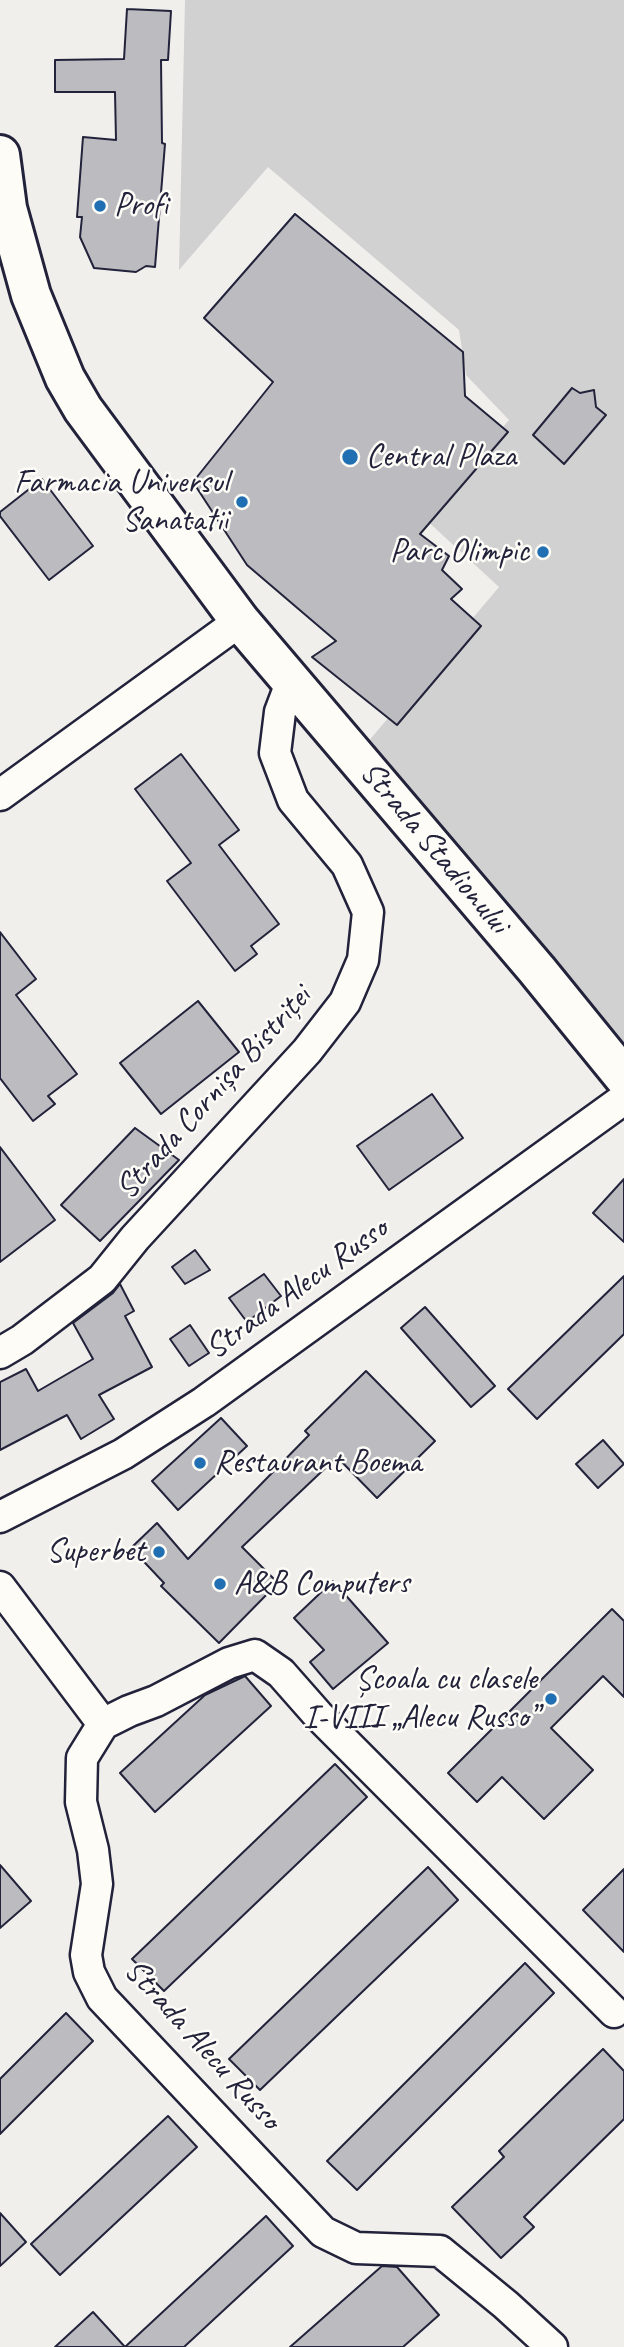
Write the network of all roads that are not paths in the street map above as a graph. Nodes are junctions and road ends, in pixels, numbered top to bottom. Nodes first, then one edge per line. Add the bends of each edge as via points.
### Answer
1 (0, 155) edge
2 (240, 621) junction
3 (291, 683) junction
4 (0, 795) edge
5 (624, 1077) edge
6 (624, 1099) edge
7 (0, 1353) edge
8 (0, 1517) edge
9 (0, 1587) edge
10 (103, 1724) junction
11 (614, 2012) dead end
12 (547, 2342) edge

1 - 2 street, Strada Stadionului via 7,208 31,295 65,379
2 - 3 street, Strada Stadionului
2 - 4 street
3 - 5 street, Strada Stadionului
3 - 7 street, Strada Cornișa Bistriței via 280,712 275,752 293,800 347,865 368,912 363,960 345,1002 307,1051 102,1279
6 - 8 street, Strada Alecu Russo via 204,1402 122,1454
9 - 10 street
10 - 11 street via 255,1655 281,1673
10 - 12 street, Strada Alecu Russo via 82,1758 81,1802 97,1884 86,1955 102,1998 323,2232 356,2248 440,2251

